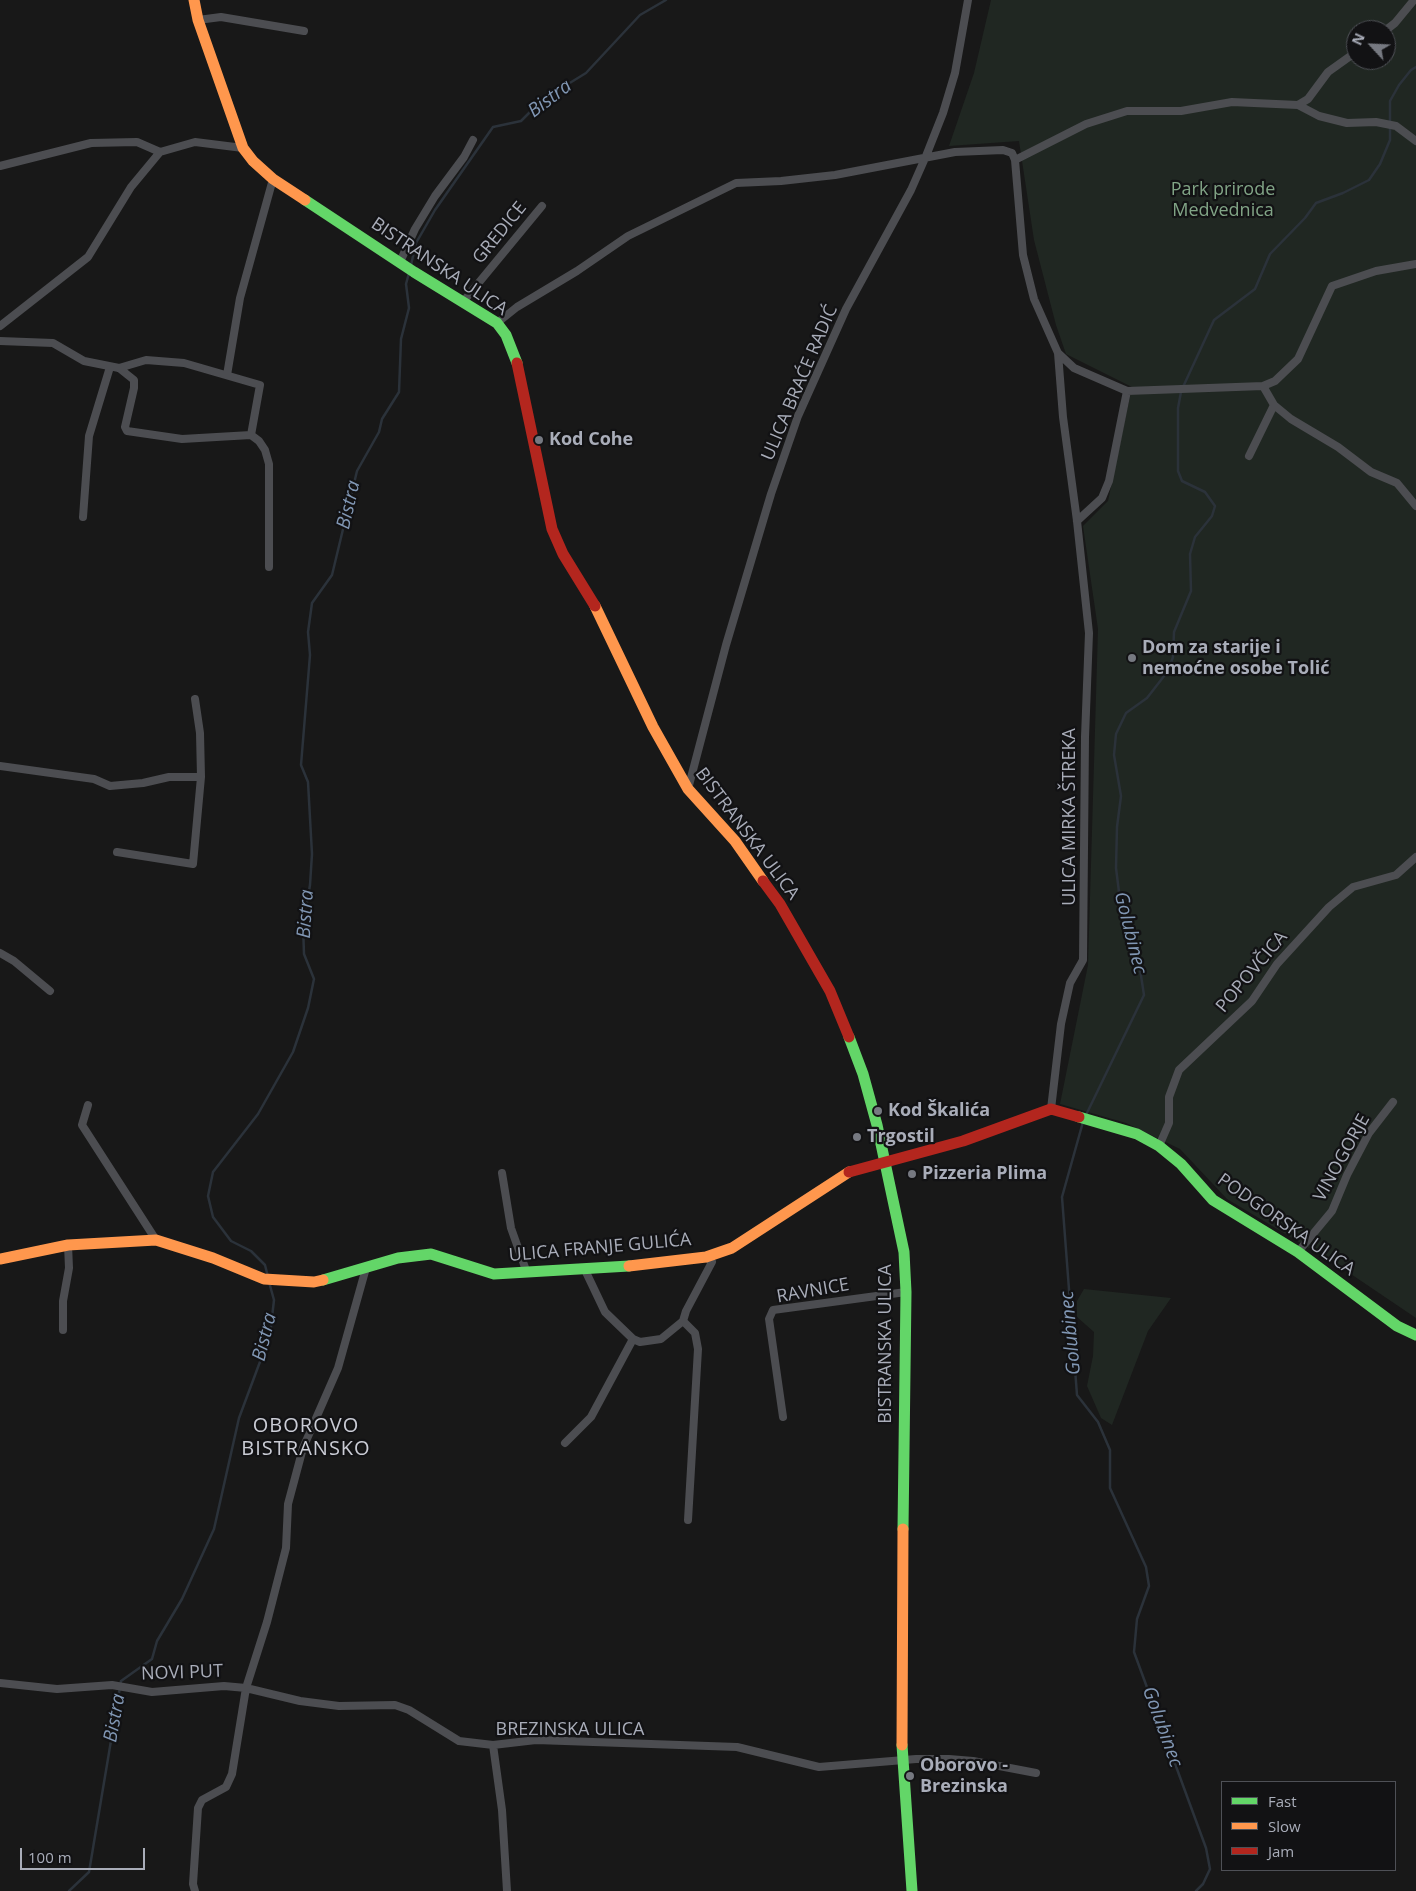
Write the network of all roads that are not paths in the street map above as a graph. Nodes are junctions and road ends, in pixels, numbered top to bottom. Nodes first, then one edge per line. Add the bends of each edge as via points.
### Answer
1 (194, 0) edge
2 (968, 0) edge
3 (1414, 0) edge
4 (198, 20) junction
5 (1396, 22) edge
6 (304, 31) dead end
7 (1346, 59) edge
8 (1298, 105) junction
9 (473, 140) dead end
10 (1416, 141) edge
11 (243, 148) junction
12 (160, 152) junction
13 (926, 156) junction
14 (1015, 160) junction
15 (0, 166) edge
16 (273, 179) junction
17 (542, 206) dead end
18 (1416, 264) edge
19 (406, 267) junction
20 (462, 303) junction
21 (497, 323) junction
22 (0, 326) edge
23 (0, 341) edge
24 (1058, 353) junction
25 (114, 367) junction
26 (227, 375) junction
27 (1264, 386) junction
28 (1127, 391) junction
29 (1274, 405) junction
30 (251, 435) junction
31 (1249, 456) dead end
32 (1416, 506) edge
33 (83, 516) dead end
34 (1077, 520) junction
35 (269, 567) dead end
36 (195, 699) dead end
37 (0, 766) edge
38 (201, 777) junction
39 (688, 789) junction
40 (117, 852) dead end
41 (1416, 856) edge
42 (0, 953) edge
43 (50, 991) dead end
44 (1393, 1102) dead end
45 (88, 1104) dead end
46 (1051, 1108) junction
47 (1159, 1146) junction
48 (885, 1160) junction
49 (502, 1172) dead end
50 (156, 1240) junction
51 (68, 1246) junction
52 (1298, 1252) junction
53 (706, 1257) junction
54 (0, 1259) edge
55 (366, 1268) junction
56 (585, 1270) junction
57 (527, 1273) junction
58 (906, 1292) junction
59 (683, 1321) junction
60 (62, 1330) dead end
61 (1416, 1335) edge
62 (633, 1339) junction
63 (783, 1417) dead end
64 (565, 1442) dead end
65 (688, 1520) dead end
66 (0, 1683) edge
67 (246, 1688) junction
68 (493, 1745) junction
69 (902, 1760) junction
70 (1036, 1773) dead end
71 (195, 1891) edge
72 (507, 1891) edge
73 (912, 1891) edge

1 - 4 main road, BISTRANSKA ULICA
2 - 13 street, ULICA BRAĆE RADIĆ via 955,73
3 - 5 street
4 - 6 street via 221,17
4 - 11 main road, BISTRANSKA ULICA
7 - 8 street via 1328,72 1308,98
8 - 10 street via 1319,116 1348,123 1376,122 1396,126
8 - 14 street via 1232,102 1181,111 1126,111 1086,124
9 - 19 street via 430,204
11 - 12 street via 194,142
11 - 16 main road, BISTRANSKA ULICA
12 - 15 street via 136,142 91,143
12 - 22 street via 131,187 88,258
13 - 14 street via 1003,150 1012,154
13 - 21 street via 834,175 736,182 628,236
13 - 39 street, ULICA BRAĆE RADIĆ via 846,309 798,416 728,636
14 - 24 street via 1022,255 1034,299
16 - 19 main road, BISTRANSKA ULICA
16 - 26 street via 240,298
17 - 20 street, GREDICE
18 - 27 street via 1376,271 1332,286 1298,358 1275,381
19 - 20 main road, BISTRANSKA ULICA
20 - 21 main road, BISTRANSKA ULICA
21 - 39 main road, BISTRANSKA ULICA via 515,353 552,529 563,554 603,620 652,727
23 - 25 street via 53,344 84,361
24 - 28 street via 1074,368
24 - 34 street, ULICA MIRKA ŠTREKA via 1062,417
25 - 26 street via 146,360 184,363
25 - 30 street via 134,380 124,427 127,431 182,439
25 - 33 street via 89,436
26 - 30 street via 260,385
27 - 28 street
27 - 29 street
28 - 34 street via 1109,481 1102,498
29 - 31 street
29 - 32 street via 1371,472 1397,483
30 - 35 street via 265,450 269,464
34 - 46 street, ULICA MIRKA ŠTREKA via 1089,633 1083,960 1070,983
36 - 38 street
37 - 38 street via 94,779 110,786 169,777
38 - 40 street via 193,864
39 - 48 main road, BISTRANSKA ULICA via 735,841 780,904 830,991 863,1074
41 - 47 street, POPOVČICA via 1396,875 1353,887 1329,907 1277,964 1252,1001 1179,1070 1169,1098 1169,1123
42 - 43 street
44 - 52 street, VINOGORJE via 1368,1133 1332,1211
45 - 50 street via 82,1124
46 - 47 main road, PODGORSKA ULICA via 1137,1134
46 - 48 main road via 963,1141
47 - 52 main road, PODGORSKA ULICA via 1182,1164 1213,1200
48 - 53 main road, ULICA FRANJE GULIĆA via 844,1173 732,1248
48 - 58 main road, BISTRANSKA ULICA via 904,1252
49 - 57 street via 511,1228
50 - 51 main road, ULICA FRANJE GULIĆA
50 - 55 main road, ULICA FRANJE GULIĆA via 264,1278 282,1281 314,1282
51 - 54 main road, ULICA FRANJE GULIĆA
51 - 60 street via 69,1268
52 - 61 main road, PODGORSKA ULICA via 1397,1326
53 - 56 main road, ULICA FRANJE GULIĆA
53 - 59 street via 712,1262
55 - 57 main road, ULICA FRANJE GULIĆA via 398,1258 431,1254 494,1274
55 - 67 street via 338,1368 303,1448 288,1504 286,1548
56 - 57 main road, ULICA FRANJE GULIĆA
56 - 62 street via 605,1312
58 - 63 street, RAVNICE via 773,1310 769,1318
58 - 69 main road, BISTRANSKA ULICA
59 - 62 street via 661,1339 640,1342
59 - 65 street via 695,1333 698,1349
62 - 64 street via 592,1417
66 - 67 street, NOVI PUT via 57,1689 112,1685 152,1692 224,1686
67 - 68 street, BREZINSKA ULICA via 300,1701 340,1706 395,1705 409,1710 459,1741
67 - 71 street via 232,1774 226,1787 202,1800 198,1808
68 - 69 street, BREZINSKA ULICA via 536,1740 737,1747 819,1766
68 - 72 street via 502,1810
69 - 70 street via 973,1761
69 - 73 main road, BISTRANSKA ULICA

